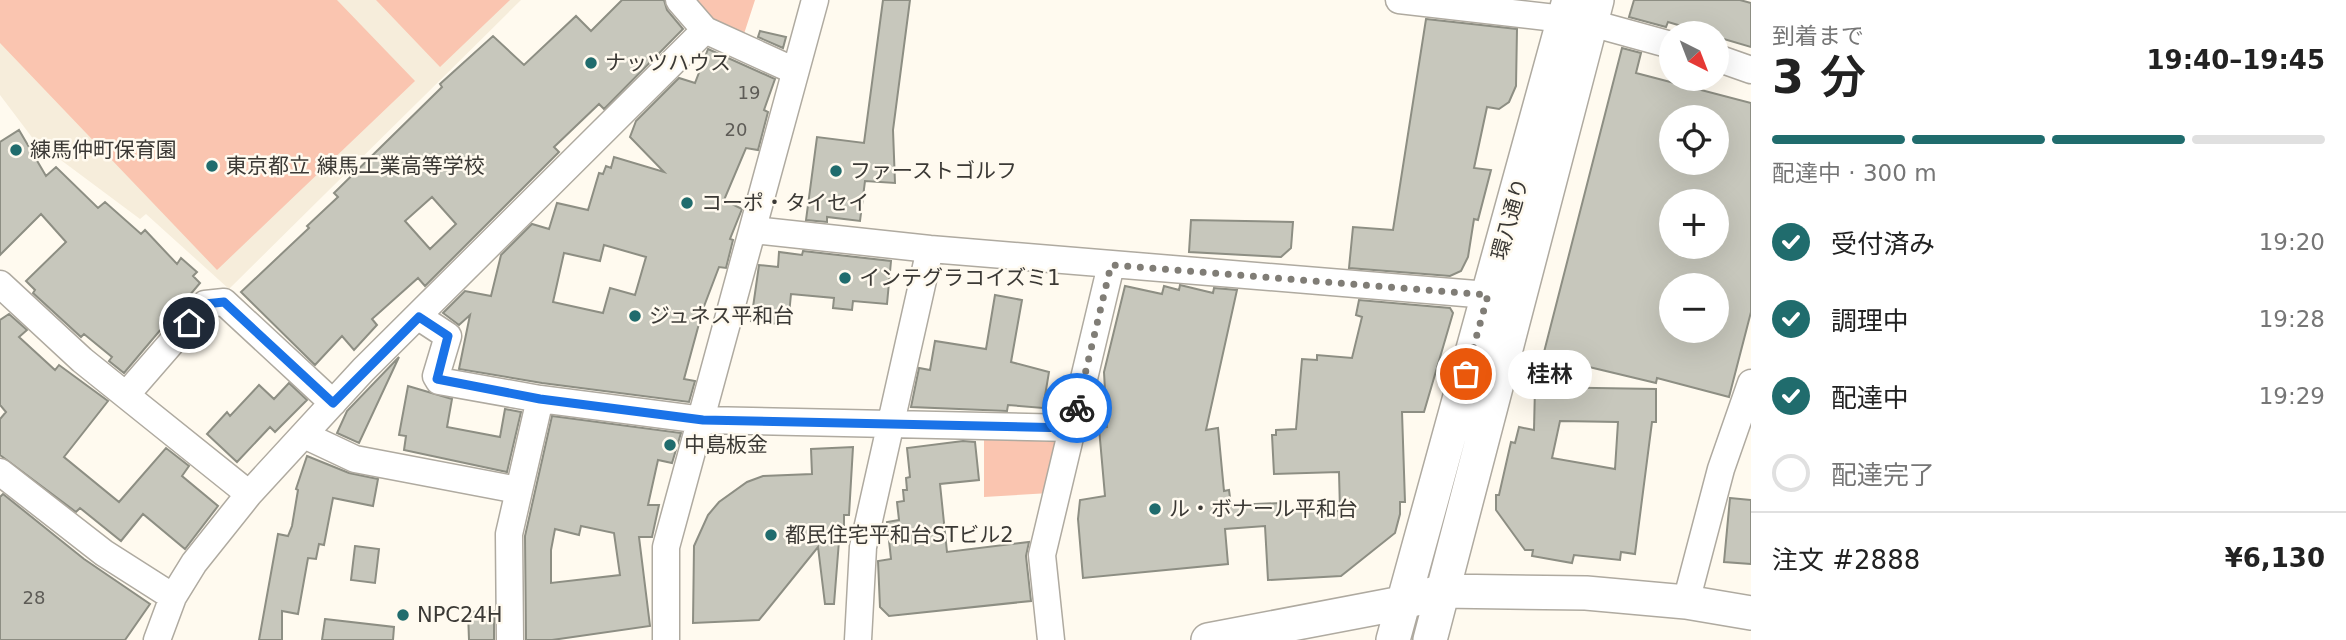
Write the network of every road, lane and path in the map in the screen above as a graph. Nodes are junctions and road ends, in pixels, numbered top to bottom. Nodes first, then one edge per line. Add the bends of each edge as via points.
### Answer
1 (679, 0) edge
2 (815, 0) edge
3 (1399, 0) edge
4 (1580, 11) edge
5 (705, 30) junction
6 (1659, 41) edge
7 (1729, 62) edge
8 (1751, 70) edge
9 (795, 71) junction
10 (754, 230) junction
11 (930, 249) junction
12 (1111, 265) junction
13 (0, 284) edge
14 (1488, 295) junction
15 (419, 317) junction
16 (1751, 383) edge
17 (126, 395) junction
18 (540, 399) junction
19 (333, 403) junction
20 (703, 420) junction
21 (893, 423) junction
22 (1072, 428) junction
23 (304, 435) junction
24 (0, 472) edge
25 (518, 490) junction
26 (249, 494) junction
27 (1442, 591) junction
28 (173, 597) junction
29 (1686, 602) junction
30 (1402, 603) junction
31 (1751, 613) edge
32 (1228, 639) edge
33 (157, 640) edge
34 (510, 640) edge
35 (666, 640) edge
36 (858, 640) edge
37 (1051, 640) edge
38 (1393, 640) edge
39 (1430, 640) edge

1 - 5 street
2 - 9 street
3 - 4 street
4 - 6 street
4 - 14 main road, 環八通り
4 - 27 main road, 環八通り
5 - 9 street
5 - 15 street
7 - 8 street
9 - 10 street
10 - 11 street
10 - 20 street
11 - 12 street
11 - 21 street
12 - 14 street
12 - 22 street
13 - 17 street
14 - 30 main road, 環八通り
15 - 18 street via 448,336 437,379
15 - 19 street
16 - 29 street via 1721,469
17 - 19 street via 205,304 224,302
17 - 26 street
18 - 20 street
18 - 25 street
19 - 23 street
20 - 21 street
20 - 35 street via 666,547
21 - 22 street
21 - 36 street via 863,547
22 - 37 street via 1042,555
23 - 25 street via 366,462
23 - 26 street
24 - 28 street via 104,553
25 - 34 street via 509,534
26 - 28 street
27 - 29 main road via 1587,593
27 - 30 main road
27 - 39 main road, 環八通り
28 - 33 street
29 - 31 main road
30 - 32 main road
30 - 38 main road, 環八通り

